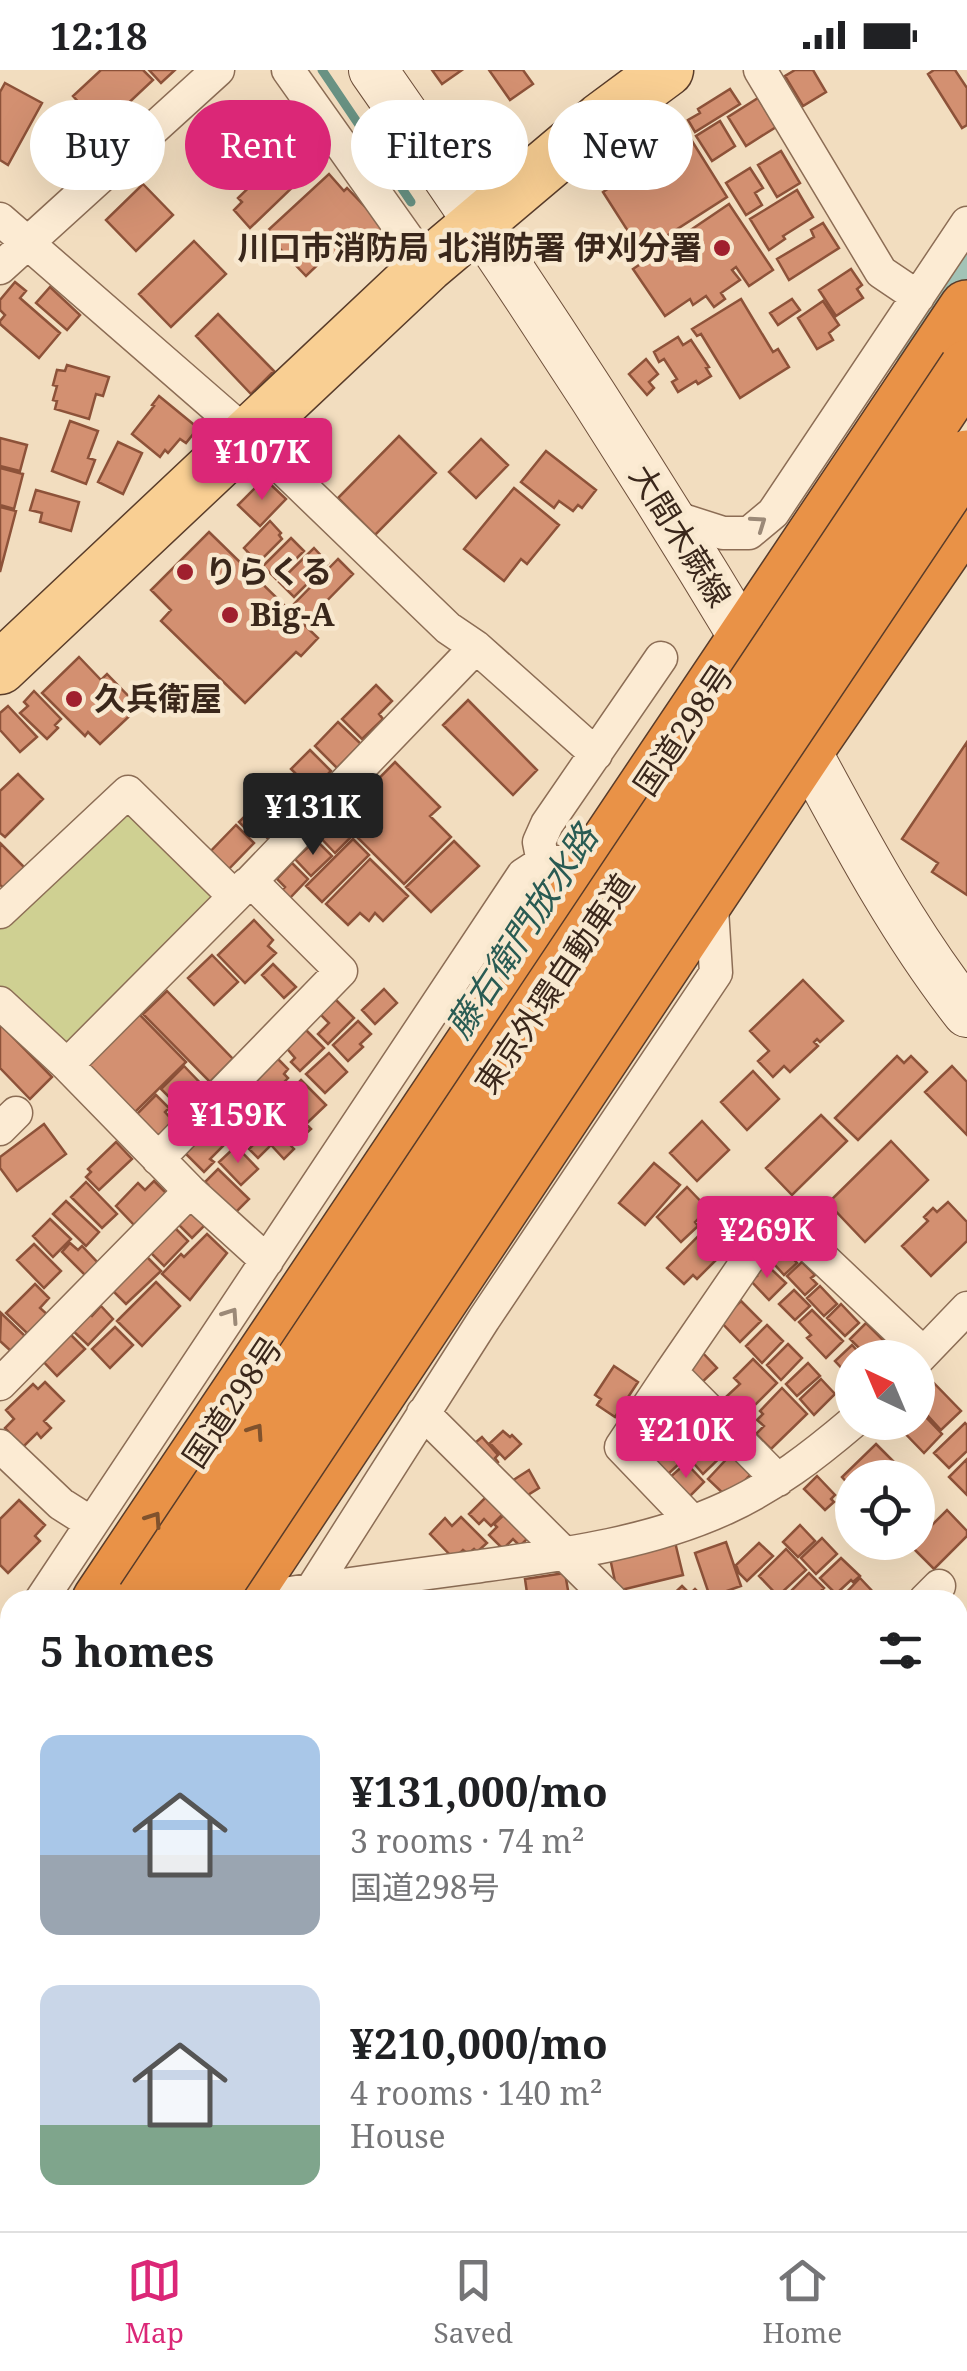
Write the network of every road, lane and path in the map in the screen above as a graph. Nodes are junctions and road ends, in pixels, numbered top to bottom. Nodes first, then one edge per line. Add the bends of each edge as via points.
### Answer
1 (218, 70) edge
2 (288, 70) edge
3 (373, 70) edge
4 (667, 70) edge
5 (760, 70) edge
6 (0, 219) edge
7 (478, 222) junction
8 (967, 223) edge
9 (28, 242) junction
10 (427, 266) junction
11 (0, 268) edge
12 (942, 302) edge
13 (967, 368) edge
14 (247, 434) junction
15 (967, 458) edge
16 (668, 515) junction
17 (966, 518) edge
18 (745, 641) junction
19 (476, 647) junction
20 (660, 658) dead end
21 (0, 668) edge
22 (807, 748) junction
23 (596, 754) junction
24 (569, 862) junction
25 (242, 888) junction
26 (710, 893) junction
27 (0, 912) edge
28 (960, 991) edge
29 (0, 1003) edge
30 (67, 1065) junction
31 (158, 1159) junction
32 (190, 1191) junction
33 (267, 1261) junction
34 (967, 1308) edge
35 (904, 1340) edge
36 (935, 1341) edge
37 (671, 1372) junction
38 (0, 1384) edge
39 (423, 1414) junction
40 (835, 1436) edge
41 (0, 1446) edge
42 (778, 1480) junction
43 (692, 1522) junction
44 (91, 1523) junction
45 (564, 1554) junction
46 (48, 1590) edge
47 (106, 1590) edge
48 (151, 1590) edge
49 (212, 1590) edge
50 (251, 1590) edge
51 (312, 1590) edge
52 (334, 1590) edge
53 (601, 1590) edge

1 - 9 street
2 - 10 street
3 - 7 main road, 大間木蕨線
4 - 7 main road
5 - 12 street via 882,272
6 - 9 street
7 - 10 main road
7 - 16 main road, 大間木蕨線
8 - 12 street
9 - 11 street
9 - 14 street
10 - 14 main road
16 -> 12 street via 749,533 773,513
12 - 18 highway, 国道298号
48 -> 13 highway, 東京外環自動車道, bridge
14 - 19 street via 448,628
14 - 21 main road
15 - 49 highway, 東京外環自動車道, bridge
16 - 18 main road, 大間木蕨線
17 - 22 highway
18 - 22 main road, 大間木蕨線
18 - 24 highway, 国道298号
19 - 23 street
19 - 25 street
20 - 23 street
22 - 26 highway
22 - 28 main road, 大間木蕨線 via 916,943
23 - 24 street via 539,842
24 - 33 street via 523,875
47 -> 24 highway, 国道298号
25 - 27 street via 128,792
25 - 30 street
25 - 31 street via 341,972
26 - 39 street via 716,973
26 - 50 highway
29 - 30 street
30 - 31 street
31 - 32 street
32 - 33 street
32 - 38 street
44 -> 33 street
34 - 36 street
35 - 37 street via 778,1216
37 - 42 street
37 - 43 street via 621,1447
39 - 45 street
39 - 51 street
40 - 42 street
41 - 44 street
42 - 43 street
43 - 45 street
44 - 46 street
45 - 52 street
45 - 53 street

